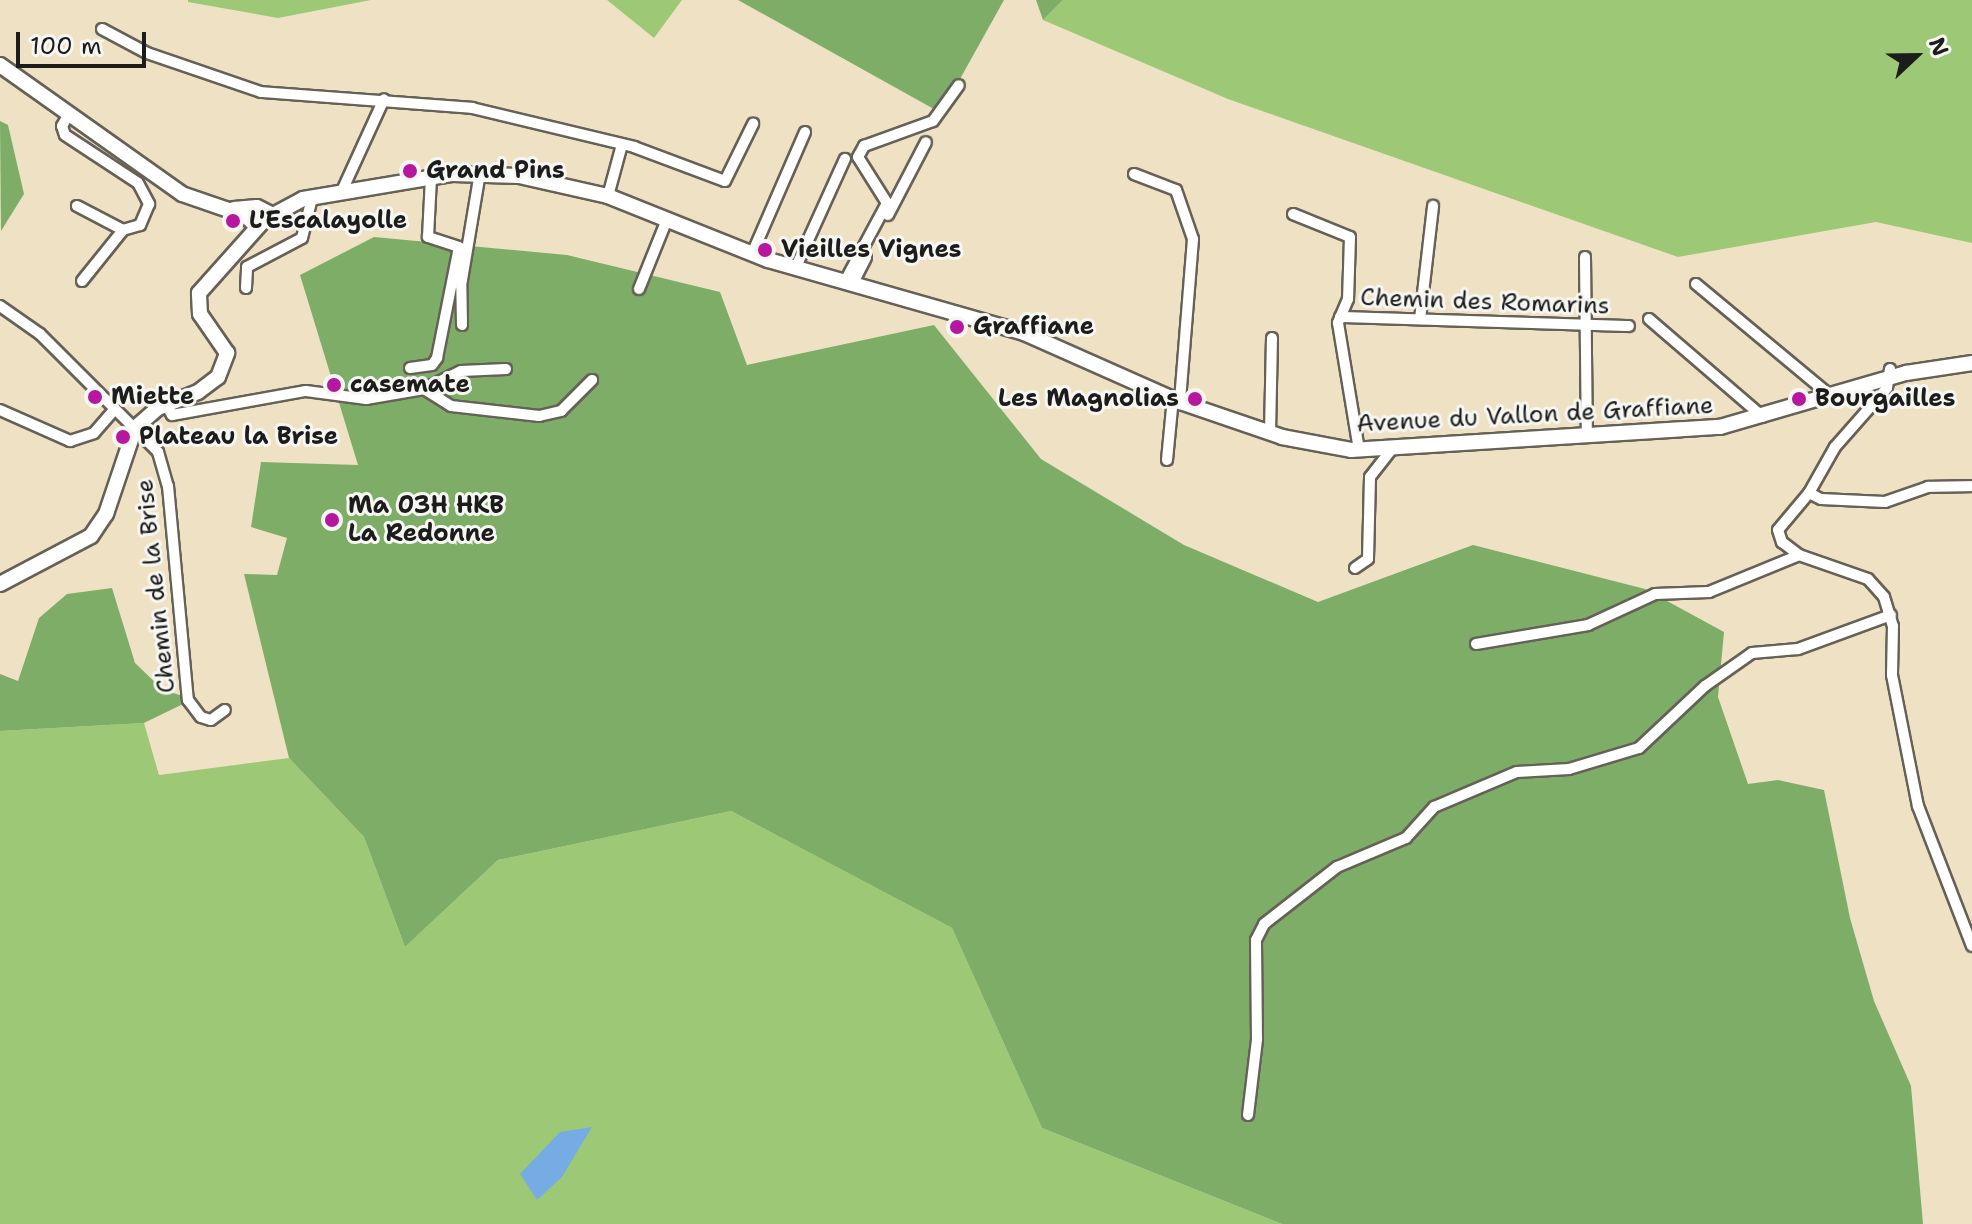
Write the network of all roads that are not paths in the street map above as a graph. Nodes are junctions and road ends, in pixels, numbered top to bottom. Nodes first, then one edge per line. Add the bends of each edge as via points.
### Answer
1 (102, 29) dead end
2 (0, 65) edge
3 (959, 85) dead end
4 (384, 99) junction
5 (69, 114) junction
6 (753, 124) dead end
7 (805, 132) dead end
8 (926, 142) dead end
9 (621, 148) junction
10 (845, 159) dead end
11 (480, 173) junction
12 (1134, 174) dead end
13 (431, 177) junction
14 (341, 193) junction
15 (608, 196) junction
16 (312, 198) junction
17 (77, 206) dead end
18 (1433, 206) dead end
19 (226, 210) junction
20 (271, 214) junction
21 (1293, 214) dead end
22 (666, 222) junction
23 (257, 227) junction
24 (123, 230) junction
25 (752, 254) junction
26 (1585, 257) dead end
27 (795, 269) junction
28 (82, 281) dead end
29 (848, 284) junction
30 (1696, 284) dead end
31 (246, 288) dead end
32 (639, 289) dead end
33 (0, 306) edge
34 (1340, 317) junction
35 (1420, 319) junction
36 (1649, 319) dead end
37 (462, 325) dead end
38 (1629, 326) dead end
39 (1585, 327) junction
40 (1272, 338) dead end
41 (1972, 354) edge
42 (1972, 363) edge
43 (410, 368) dead end
44 (506, 369) dead end
45 (1890, 373) junction
46 (592, 380) dead end
47 (424, 389) junction
48 (1831, 395) junction
49 (1177, 400) junction
50 (165, 403) junction
51 (115, 409) junction
52 (0, 410) edge
53 (1764, 418) junction
54 (135, 428) junction
55 (1270, 433) junction
56 (1587, 437) junction
57 (1392, 449) junction
58 (1359, 450) junction
59 (1167, 460) dead end
60 (1972, 486) edge
61 (1809, 493) junction
62 (1799, 555) junction
63 (1355, 568) dead end
64 (0, 584) edge
65 (1891, 615) junction
66 (1476, 644) dead end
67 (225, 710) dead end
68 (1972, 946) edge
69 (1248, 1115) dead end

1 - 4 street via 147,53 261,92
2 - 5 street
3 - 29 street via 933,121 864,146 858,157 887,203
4 - 9 street via 472,108
4 - 14 street
5 - 19 street via 182,194
5 - 24 street via 62,126 65,135 138,183 148,197 145,220
6 - 9 street via 725,181 634,147
7 - 25 street
8 - 29 street
9 - 15 street
10 - 27 street
11 - 13 street, Avenue du Vallon de Graffiane
11 - 15 street, Avenue du Vallon de Graffiane via 540,179
11 - 37 street via 460,293
12 - 49 street via 1176,190 1193,239
13 - 14 street, Avenue du Vallon de Graffiane
13 - 43 street via 428,237 459,247 437,358 432,365
14 - 16 street, Avenue du Vallon de Graffiane
15 - 22 street, Avenue du Vallon de Graffiane
16 - 20 street, Avenue du Vallon de Graffiane
16 - 31 street via 302,238 247,267
17 - 24 street
18 - 35 street
19 - 20 street via 257,207
19 - 23 street via 246,216
20 - 23 street, Avenue du Vallon de Graffiane
21 - 34 street, Chemin des Romarins via 1350,237 1348,299
22 - 25 street, Avenue du Vallon de Graffiane
22 - 32 street
23 - 50 street, Avenue du Vallon de Graffiane via 199,293 200,314 225,344 225,365 198,392
24 - 28 street
25 - 27 street, Avenue du Vallon de Graffiane
26 - 39 street
27 - 29 street, Avenue du Vallon de Graffiane
29 - 49 street, Avenue du Vallon de Graffiane via 1024,333
30 - 48 street
33 - 51 street via 40,334
34 - 35 street, Chemin des Romarins
34 - 58 street, Chemin des Romarins
35 - 39 street, Chemin des Romarins
36 - 53 street
38 - 39 street, Chemin des Romarins
39 - 56 street
40 - 55 street
41 - 45 street, Avenue du Vallon de Graffiane
42 - 45 street, Avenue du Vallon de Graffiane
44 - 47 street via 461,371
45 - 48 street, Avenue du Vallon de Graffiane
45 - 61 street via 1829,454
46 - 47 street via 561,411 539,416 451,406
47 - 50 street via 366,399 306,391 172,415
48 - 53 street, Avenue du Vallon de Graffiane
49 - 55 street, Avenue du Vallon de Graffiane
49 - 59 street
50 - 54 street, Avenue du Vallon de Graffiane
51 - 52 street via 94,433 70,441
51 - 54 street
53 - 56 street, Avenue du Vallon de Graffiane via 1713,428
54 - 64 street via 110,505 95,532 70,552
54 - 67 street, Chemin de la Brise via 158,452 167,479 188,700 201,717 211,720
55 - 58 street, Avenue du Vallon de Graffiane
56 - 57 street, Avenue du Vallon de Graffiane
57 - 58 street, Avenue du Vallon de Graffiane
57 - 63 street via 1370,477 1368,559
60 - 61 street via 1928,487 1885,502 1821,499
61 - 62 street via 1778,530 1782,542
62 - 65 street via 1868,579 1881,591
62 - 66 street via 1709,592 1655,594 1588,625
65 - 68 street via 1892,675 1918,806
65 - 69 street via 1798,649 1752,653 1705,686 1639,748 1569,769 1517,772 1434,807 1406,838 1337,867 1264,924 1256,940 1257,1039

